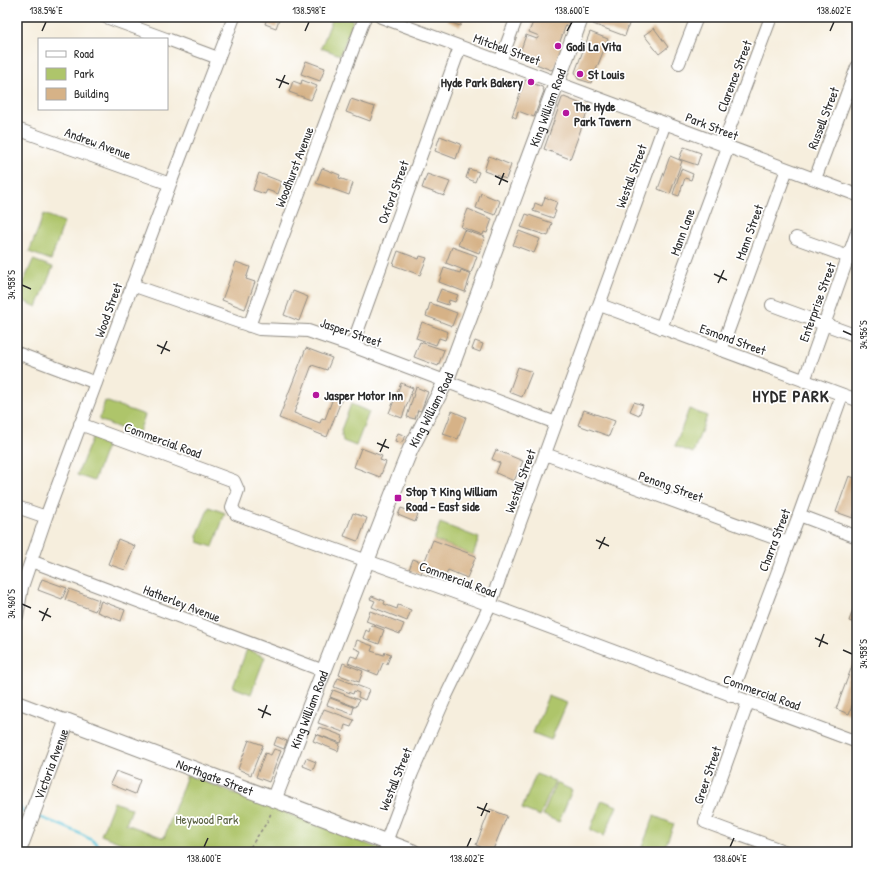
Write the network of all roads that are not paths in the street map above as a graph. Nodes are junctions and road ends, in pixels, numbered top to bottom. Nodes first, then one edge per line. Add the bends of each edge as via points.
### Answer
1 (106, 17) edge
2 (234, 17) edge
3 (365, 17) edge
4 (381, 17) edge
5 (516, 17) edge
6 (581, 17) edge
7 (697, 17) edge
8 (771, 17) edge
9 (163, 38) edge
10 (168, 40) edge
11 (460, 47) junction
12 (218, 58) junction
13 (500, 62) junction
14 (679, 63) dead end
15 (857, 67) edge
16 (557, 82) junction
17 (665, 123) junction
18 (17, 129) edge
19 (725, 146) junction
20 (787, 169) junction
21 (815, 179) junction
22 (170, 184) junction
23 (857, 195) edge
24 (857, 232) edge
25 (796, 238) dead end
26 (853, 258) edge
27 (132, 285) junction
28 (600, 305) junction
29 (772, 305) dead end
30 (824, 324) junction
31 (249, 326) junction
32 (661, 328) junction
33 (857, 336) edge
34 (352, 346) junction
35 (721, 350) junction
36 (17, 353) edge
37 (446, 381) junction
38 (804, 381) junction
39 (96, 383) junction
40 (842, 395) junction
41 (857, 400) edge
42 (556, 423) junction
43 (80, 424) junction
44 (545, 454) junction
45 (17, 507) edge
46 (799, 515) junction
47 (46, 517) junction
48 (857, 537) edge
49 (788, 543) junction
50 (31, 561) junction
51 (367, 561) junction
52 (490, 605) junction
53 (17, 616) edge
54 (324, 671) junction
55 (732, 696) junction
56 (17, 702) edge
57 (748, 702) junction
58 (67, 721) junction
59 (857, 742) edge
60 (274, 799) junction
61 (386, 842) junction
62 (18, 852) edge
63 (414, 852) edge
64 (786, 852) edge

1 - 9 street
2 - 12 street, Wood Street
3 - 31 street, Woodhurst Avenue
4 - 11 street, Mitchell Street
5 - 13 street
6 - 16 main road, King William Road
7 - 14 street
8 - 19 street, Clarence Street
10 - 12 street
11 - 13 street, Mitchell Street
11 - 34 street, Oxford Street
12 - 22 street, Wood Street
13 - 16 street, Mitchell Street
15 - 21 street, Russell Street
16 - 17 street, Park Street
16 - 37 main road, King William Road
17 - 19 street, Park Street
17 - 28 street, Westall Street
18 - 22 street, Andrew Avenue
19 - 20 street, Park Street
19 - 32 street, Mann Lane
20 - 21 street, Park Street
20 - 35 street, Mann Street
21 - 23 street, Park Street
22 - 27 street, Wood Street
24 - 26 street, Enterprise Street
25 - 26 street
26 - 30 street, Enterprise Street
27 - 31 street, Jasper Street
27 - 39 street, Wood Street
28 - 32 street, Esmond Street
28 - 42 street, Westall Street
29 - 30 street
30 - 33 street
30 - 38 street, Enterprise Street
31 - 34 street, Jasper Street via 259,329 308,331
32 - 35 street, Esmond Street
34 - 37 street, Jasper Street
35 - 38 street, Esmond Street
36 - 39 street
37 - 42 street, Jasper Street
37 - 51 main road, King William Road via 410,450
38 - 40 street, Esmond Street
39 - 43 street, Wood Street
40 - 41 street, Esmond Street
40 - 46 street, Charra Street
42 - 44 street, Westall Street
43 - 47 street, Wood Street
43 - 51 street, Commercial Road via 234,481 238,490 232,507 236,514
44 - 49 street, Penong Street
44 - 52 street, Westall Street
45 - 47 street
46 - 48 street
46 - 49 street, Charra Street
47 - 50 street, Wood Street
49 - 55 street, Charra Street
50 - 53 street, Wood Street via 22,587
50 - 54 street, Hatherley Avenue
51 - 52 street, Commercial Road
51 - 54 main road, King William Road
52 - 55 street, Commercial Road
52 - 61 street, Westall Street via 412,773
54 - 60 main road, King William Road
55 - 57 street, Commercial Road
56 - 58 street, Northgate Street
57 - 59 street, Commercial Road
57 - 64 street, Greer Street via 706,822
58 - 60 main road, Northgate Street
58 - 62 main road, Victoria Avenue
60 - 61 main road, Northgate Street
61 - 63 main road, Northgate Street

